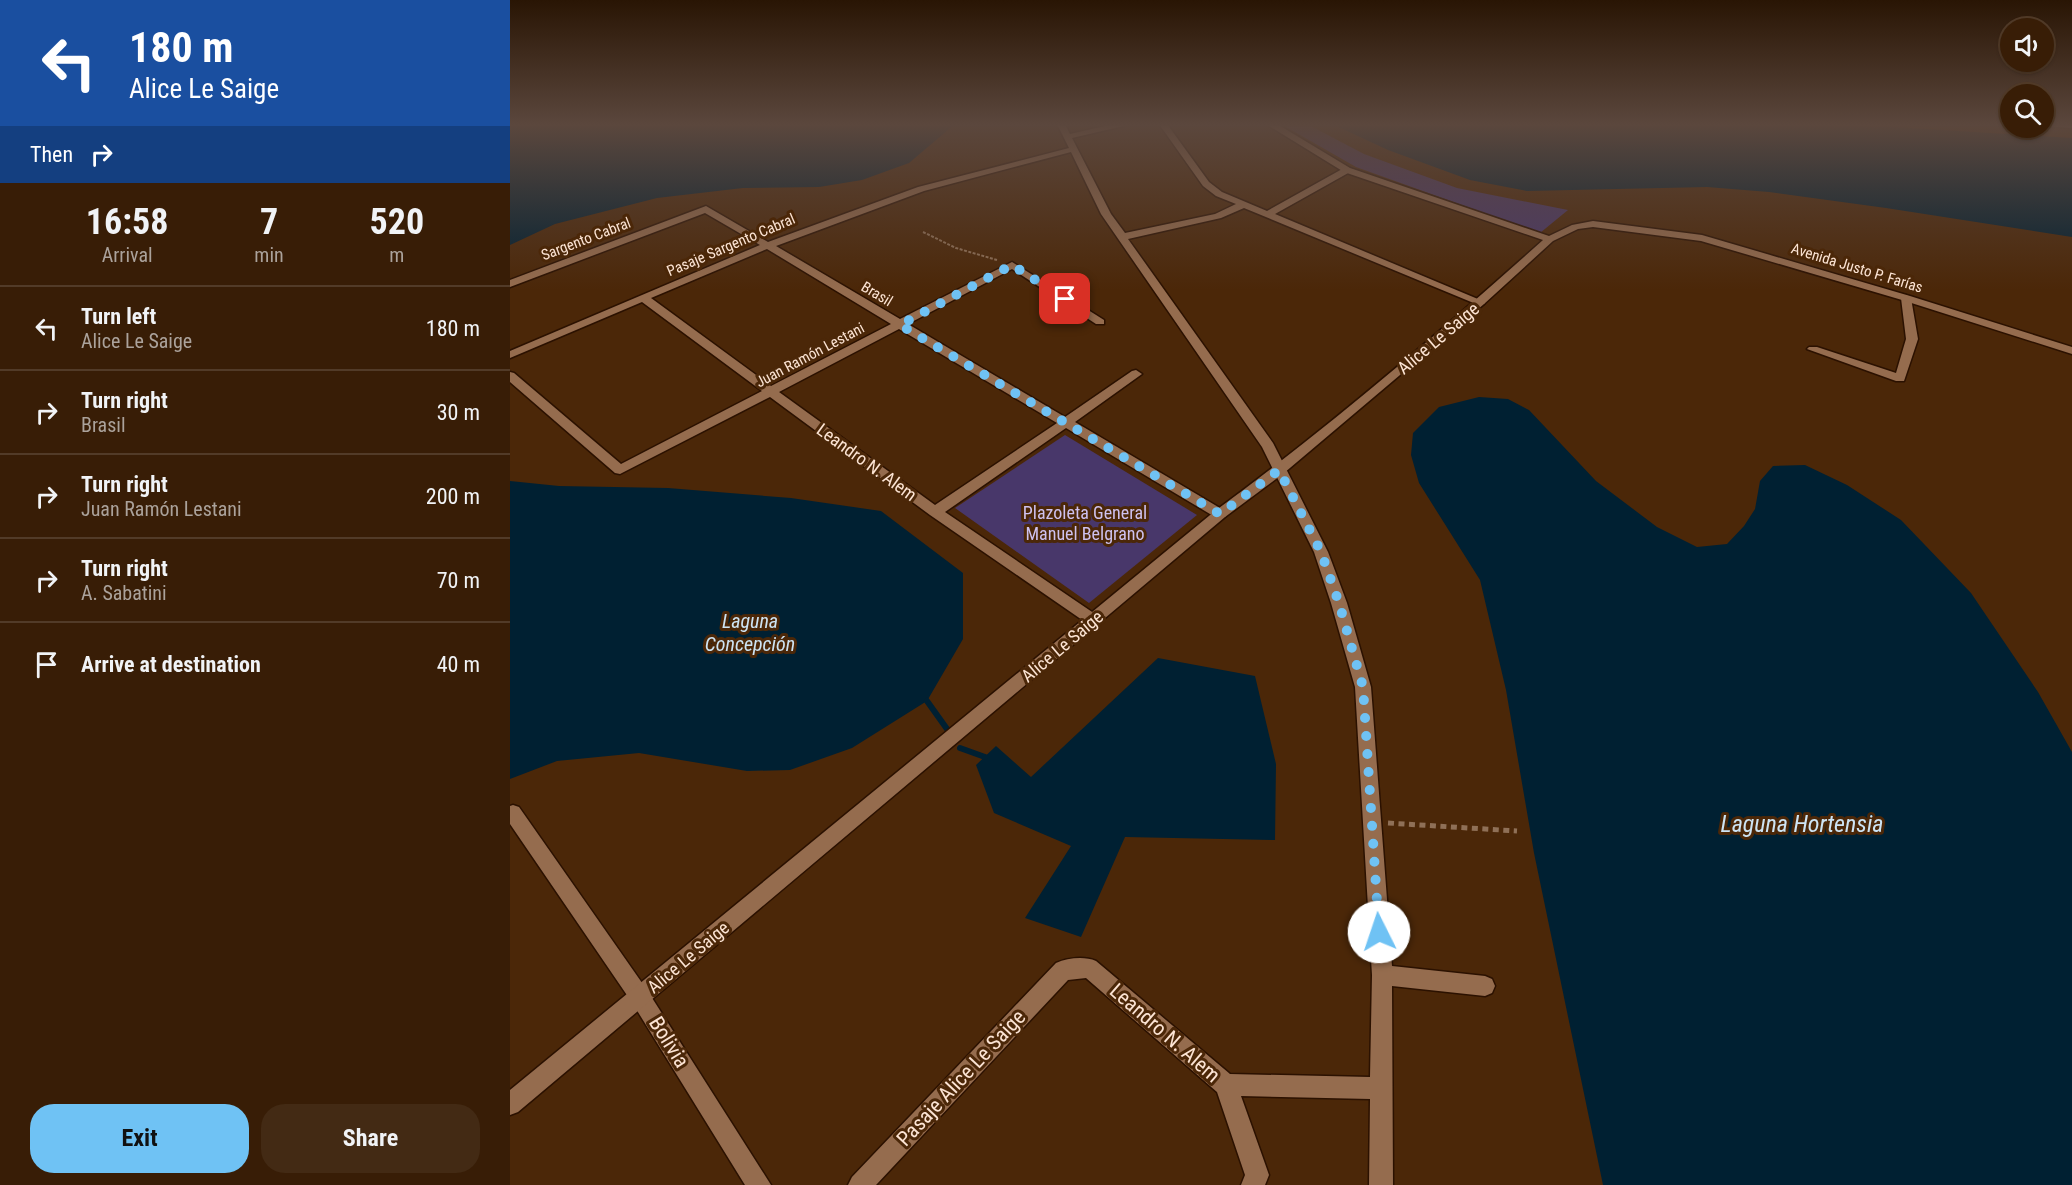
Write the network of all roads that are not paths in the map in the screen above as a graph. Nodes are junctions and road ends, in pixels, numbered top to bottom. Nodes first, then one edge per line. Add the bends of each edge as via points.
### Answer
1 (958, 179) edge
2 (1088, 179) edge
3 (1203, 179) edge
4 (1330, 179) edge
5 (1374, 179) edge
6 (1244, 204) junction
7 (706, 209) joint
8 (1270, 213) junction
9 (1629, 227) joint
10 (1122, 237) junction
11 (1550, 240) junction
12 (766, 246) junction
13 (510, 284) edge
14 (644, 298) junction
15 (1906, 298) junction
16 (1480, 303) junction
17 (1100, 322) dead end
18 (900, 325) junction
19 (1813, 349) dead end
20 (2072, 351) edge
21 (510, 355) edge
22 (1136, 374) dead end
23 (510, 376) edge
24 (771, 392) junction
25 (1064, 423) junction
26 (1279, 470) junction
27 (935, 512) junction
28 (1220, 514) junction
29 (1093, 620) junction
30 (513, 813) dead end
31 (1063, 970) joint
32 (1382, 975) junction
33 (1485, 986) dead end
34 (640, 997) junction
35 (1226, 1085) junction
36 (1381, 1088) junction
37 (510, 1104) edge
38 (759, 1185) edge
39 (860, 1185) edge
40 (1253, 1185) edge
41 (1381, 1185) edge

1 - 12 street, Pasaje Sargento Cabral via 874,205
2 - 10 street
3 - 6 street via 1219,194
4 - 8 street
5 - 11 street
6 - 8 street
6 - 10 street via 1218,216
7 - 12 street, Brasil
7 - 13 street, Sargento Cabral
8 - 16 street
9 - 11 street, Alice Le Saige via 1593,224 1575,227
9 - 15 street, Avenida Justo P. Farías via 1702,238
10 - 26 street via 1268,446
11 - 16 street, Alice Le Saige
12 - 14 street, Pasaje Sargento Cabral
12 - 18 street, Brasil
14 - 21 street, Pasaje Sargento Cabral
14 - 24 street, Leandro N. Alem
15 - 19 street via 1912,339 1900,378
15 - 20 street, Avenida Justo P. Farías
16 - 26 street, Alice Le Saige
17 - 18 street, Juan Ramón Lestani via 1012,265
18 - 24 street, Juan Ramón Lestani
18 - 25 street, Brasil
22 - 25 street
23 - 24 street, Juan Ramón Lestani via 620,470
24 - 27 street, Leandro N. Alem
25 - 27 street
25 - 28 street, Brasil
26 - 28 street, Alice Le Saige
26 - 32 street via 1321,552 1363,687
27 - 29 street, Leandro N. Alem
28 - 29 street, Alice Le Saige
29 - 34 street, Alice Le Saige
30 - 34 street, Bolivia
31 - 35 street, Leandro N. Alem via 1089,968
31 - 39 street, Pasaje Alice Le Saige
32 - 33 street
32 - 36 street
34 - 37 street, Alice Le Saige
34 - 38 street, Bolivia
35 - 36 street, Leandro N. Alem
35 - 40 street via 1257,1175
36 - 41 street

